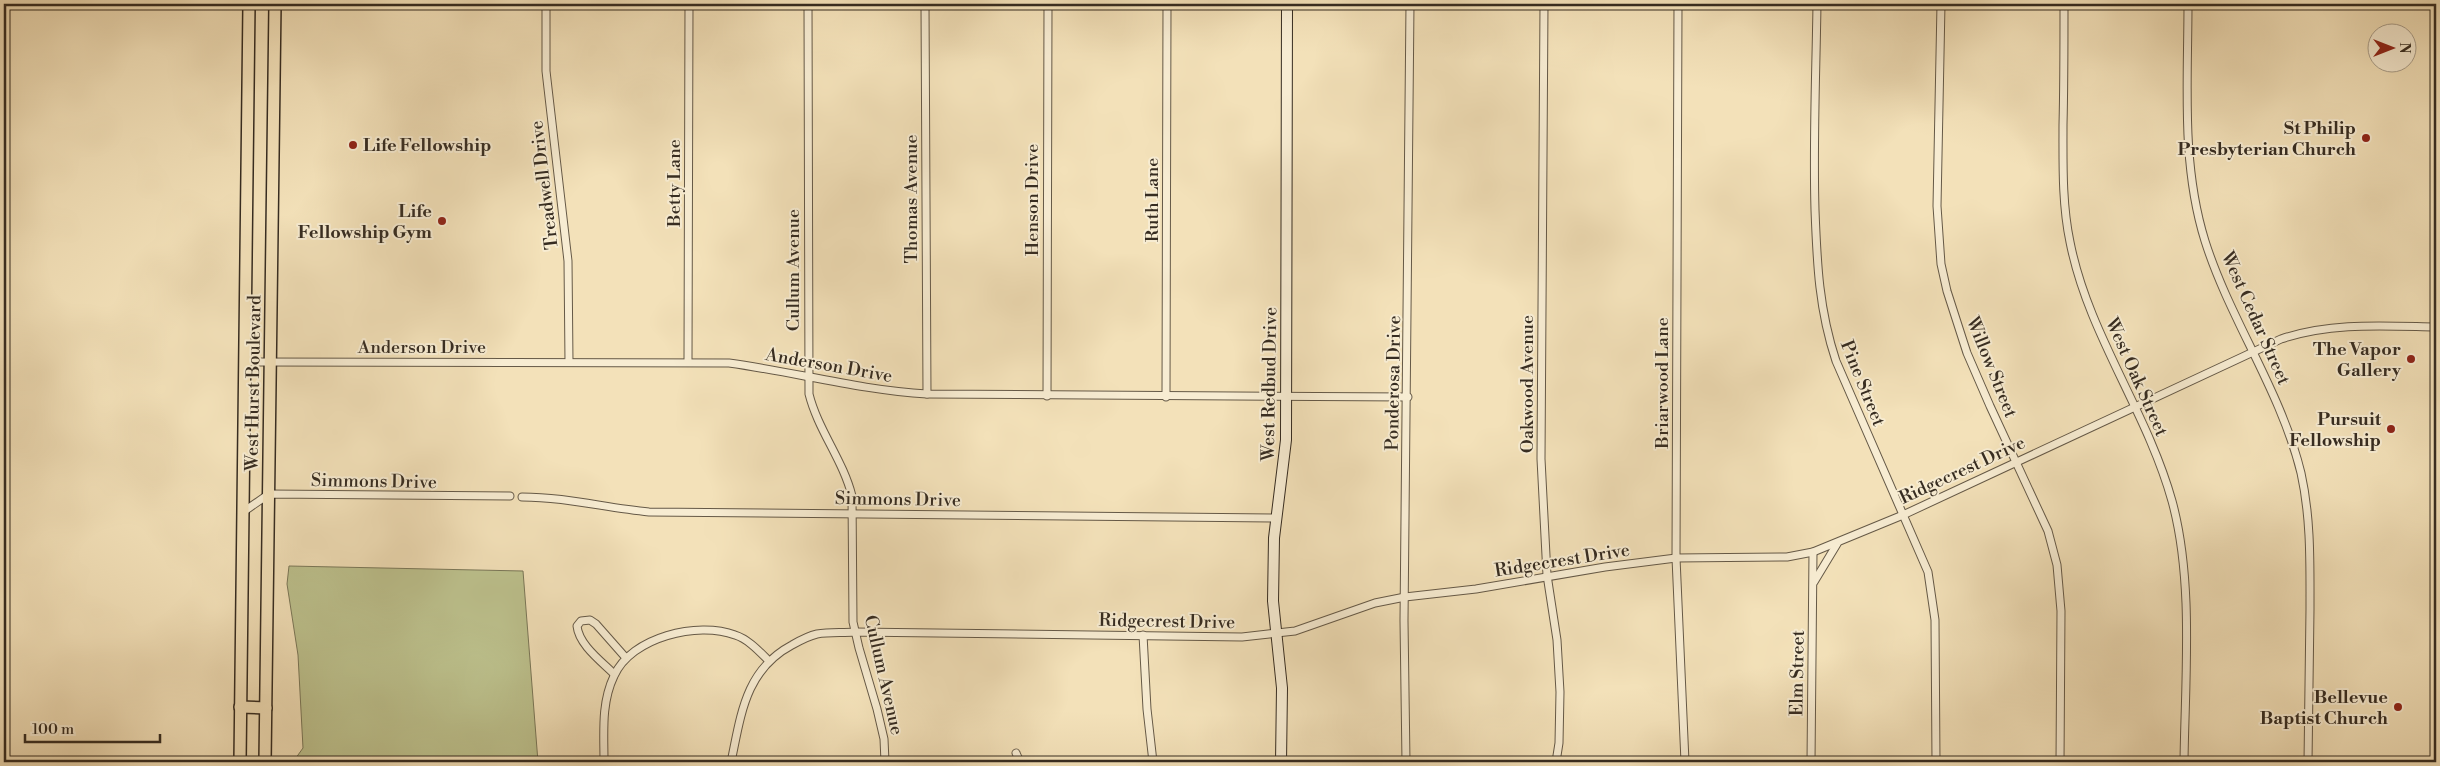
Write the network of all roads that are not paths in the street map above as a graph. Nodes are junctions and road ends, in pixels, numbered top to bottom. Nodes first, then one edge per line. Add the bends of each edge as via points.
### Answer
1 (249, 4) edge
2 (275, 4) edge
3 (546, 4) edge
4 (689, 4) edge
5 (808, 4) edge
6 (925, 4) edge
7 (1048, 4) edge
8 (1167, 4) edge
9 (1287, 4) edge
10 (1410, 4) edge
11 (1544, 4) edge
12 (1678, 4) edge
13 (1817, 4) edge
14 (1942, 4) edge
15 (2064, 4) edge
16 (2188, 4) edge
17 (2436, 327) edge
18 (2254, 352) junction
19 (244, 362) junction
20 (271, 362) junction
21 (569, 362) junction
22 (688, 362) junction
23 (808, 376) junction
24 (927, 394) junction
25 (1047, 396) junction
26 (1166, 397) junction
27 (1286, 397) junction
28 (1408, 397) junction
29 (2134, 407) junction
30 (2016, 461) junction
31 (269, 494) junction
32 (510, 496) dead end
33 (522, 497) dead end
34 (243, 512) junction
35 (853, 514) junction
36 (1903, 515) junction
37 (1274, 518) junction
38 (1837, 544) junction
39 (1813, 552) junction
40 (1676, 558) junction
41 (1548, 575) junction
42 (1813, 584) junction
43 (1405, 597) junction
44 (855, 632) junction
45 (1277, 634) junction
46 (1143, 635) junction
47 (626, 658) junction
48 (768, 660) junction
49 (614, 674) junction
50 (240, 707) junction
51 (266, 708) junction
52 (1016, 753) dead end
53 (240, 762) edge
54 (265, 762) edge
55 (604, 762) edge
56 (731, 762) edge
57 (886, 762) edge
58 (1020, 762) edge
59 (1153, 762) edge
60 (1281, 762) edge
61 (1406, 762) edge
62 (1556, 762) edge
63 (1685, 762) edge
64 (1811, 762) edge
65 (1936, 762) edge
66 (2060, 762) edge
67 (2184, 762) edge
68 (2308, 762) edge

1 - 19 main road, West Hurst Boulevard
2 - 20 main road, West Hurst Boulevard
3 - 21 street, Treadwell Drive via 546,71 568,261
4 - 22 street, Betty Lane
5 - 23 street, Cullum Avenue
6 - 24 street, Thomas Avenue
7 - 25 street, Henson Drive
8 - 26 street, Ruth Lane
9 - 27 street, West Redbud Drive
10 - 28 street, Ponderosa Drive
11 - 41 street, Oakwood Avenue via 1542,459
12 - 40 street, Briarwood Lane
13 - 36 street, Pine Street via 1814,178 1822,312 1836,361
14 - 30 street, Willow Street via 1937,206 1941,264 1967,353
15 - 29 street, West Oak Street via 2063,164 2070,242 2086,301
16 - 18 street, West Cedar Street via 2188,132 2192,188 2206,243
17 - 18 street, Ridgecrest Drive via 2347,326 2318,329
18 - 29 street, Ridgecrest Drive
18 - 68 street, West Cedar Street via 2295,452 2308,518
19 - 20 street, Anderson Drive
19 - 34 main road, West Hurst Boulevard
20 - 21 street, Anderson Drive
20 - 31 main road, West Hurst Boulevard
21 - 22 street, Anderson Drive
22 - 23 street, Anderson Drive via 729,363
23 - 24 street, Anderson Drive via 881,391
23 - 35 street, Cullum Avenue via 812,405 848,481
24 - 25 street, Anderson Drive
25 - 26 street, Anderson Drive
26 - 27 street, Anderson Drive
27 - 28 street, Anderson Drive
27 - 37 street, West Redbud Drive via 1284,472
28 - 43 street, Ponderosa Drive
29 - 30 street, Ridgecrest Drive
29 - 67 street, West Oak Street via 2166,482 2180,538 2185,595
30 - 36 street, Ridgecrest Drive
30 - 66 street, Willow Street via 2048,531 2057,565 2061,611
31 - 32 street, Simmons Drive
31 - 34 street
31 - 51 main road, West Hurst Boulevard
33 - 35 street, Simmons Drive via 553,497 649,512
34 - 50 main road, West Hurst Boulevard
35 - 37 street, Simmons Drive
35 - 44 street, Cullum Avenue
36 - 38 street, Ridgecrest Drive
36 - 65 street, Pine Street via 1928,572 1933,596
37 - 45 street, West Redbud Drive via 1273,601
38 - 39 street, Ridgecrest Drive
38 - 42 street
39 - 40 street, Ridgecrest Drive via 1787,557
39 - 42 street, Elm Street
40 - 41 street, Ridgecrest Drive
40 - 63 street, Briarwood Lane
41 - 43 street, Ridgecrest Drive via 1476,589
41 - 62 street, Oakwood Avenue via 1560,692
42 - 64 street, Elm Street
43 - 45 street, Ridgecrest Drive via 1375,603 1295,631
43 - 61 street, Ponderosa Drive
44 - 46 street, Ridgecrest Drive
44 - 48 street, Ridgecrest Drive via 815,635
44 - 57 street, Cullum Avenue via 877,709
45 - 46 street, Ridgecrest Drive via 1242,637
45 - 60 street, West Redbud Drive via 1282,688
46 - 59 street
47 - 48 street via 650,641 667,635 716,630 736,635
47 - 49 street
47 - 49 street via 590,620 577,626 578,634
48 - 56 street, Ridgecrest Drive via 750,688 742,710
49 - 55 street via 606,699
50 - 51 main road
50 - 53 main road, West Hurst Boulevard
51 - 54 main road, West Hurst Boulevard
52 - 58 street

